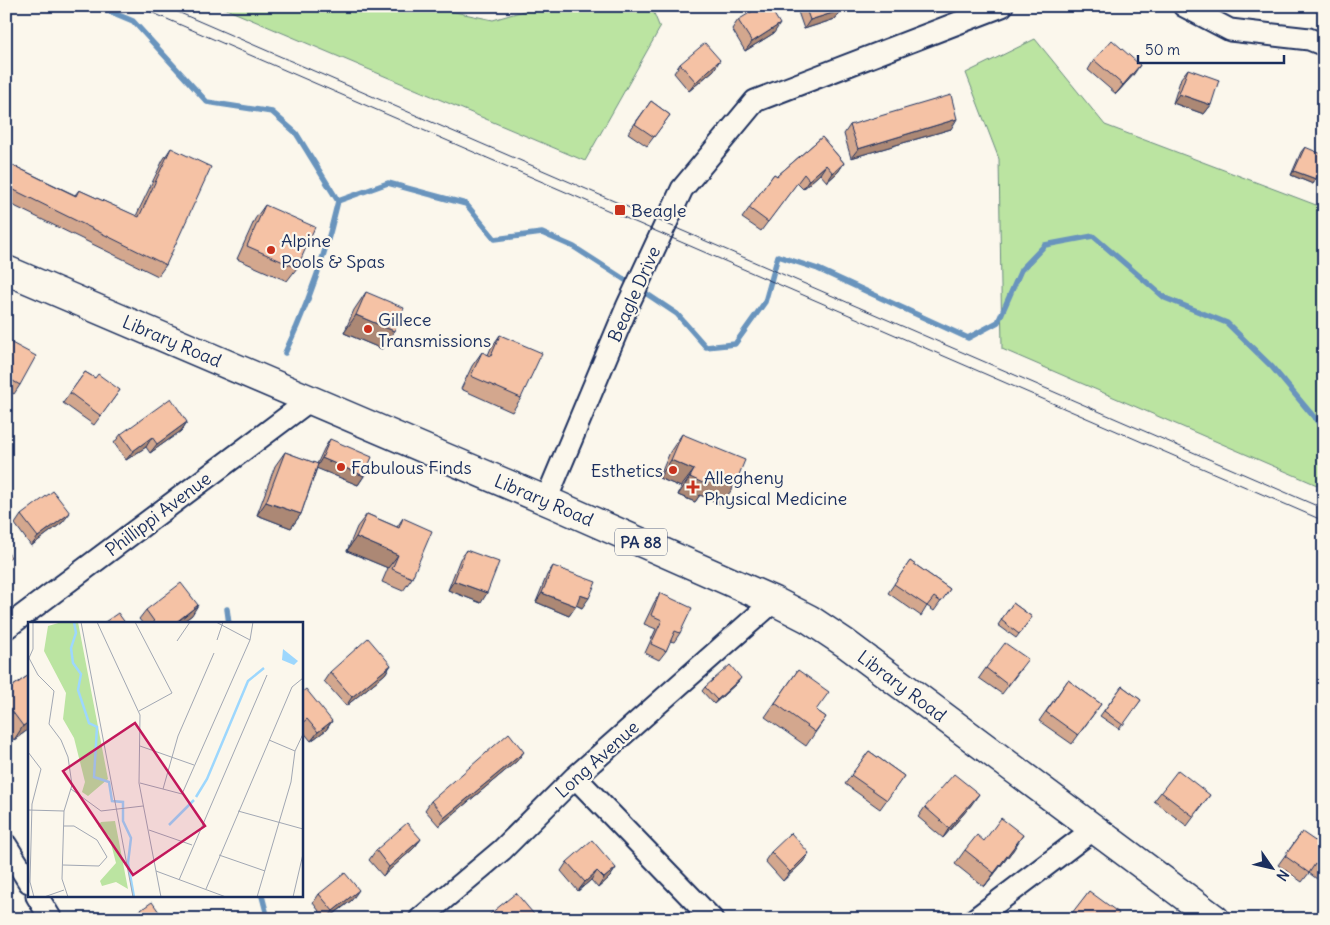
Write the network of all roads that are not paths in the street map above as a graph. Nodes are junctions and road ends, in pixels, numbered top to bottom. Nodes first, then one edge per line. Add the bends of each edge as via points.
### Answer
1 (1002, 6) edge
2 (1184, 6) edge
3 (1324, 45) edge
4 (6, 270) edge
5 (310, 400) junction
6 (546, 500) junction
7 (774, 601) junction
8 (6, 628) edge
9 (575, 777) junction
10 (1094, 829) junction
11 (6, 845) edge
12 (28, 880) edge
13 (38, 898) edge
14 (420, 918) edge
15 (51, 919) edge
16 (712, 919) edge
17 (975, 919) edge
18 (1215, 919) edge

1 - 6 street, Beagle Drive via 755,101 682,189 627,307
2 - 3 street via 1230,30 1309,39
4 - 5 main road, Library Road / PA 88
5 - 6 main road, Library Road / PA 88
5 - 8 street, Phillippi Avenue
6 - 7 main road, Library Road / PA 88
7 - 9 street, Long Avenue
7 - 10 main road, Library Road / PA 88 via 845,643
9 - 14 street, Long Avenue via 502,850
9 - 16 street
10 - 17 street
10 - 18 main road, Library Road / PA 88
11 - 12 street
13 - 15 street

